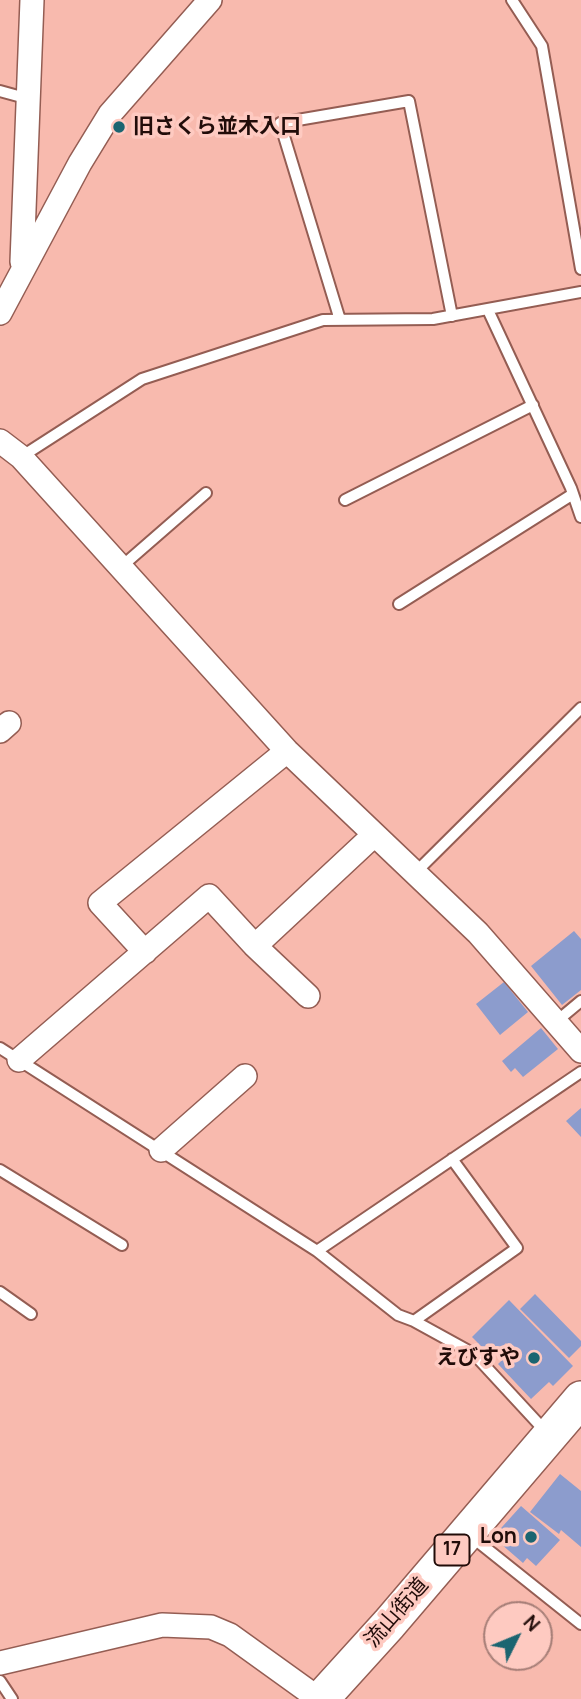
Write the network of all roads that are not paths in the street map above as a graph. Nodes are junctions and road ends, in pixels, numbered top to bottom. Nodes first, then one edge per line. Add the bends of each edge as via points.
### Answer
1 (32, 0) edge
2 (209, 0) edge
3 (512, 0) edge
4 (0, 91) edge
5 (29, 99) junction
6 (22, 269) junction
7 (581, 269) edge
8 (581, 292) edge
9 (488, 310) junction
10 (0, 313) edge
11 (452, 316) junction
12 (340, 320) junction
13 (533, 405) junction
14 (0, 441) edge
15 (21, 457) junction
16 (206, 493) dead end
17 (573, 494) junction
18 (345, 500) dead end
19 (581, 517) edge
20 (121, 567) junction
21 (399, 604) dead end
22 (581, 708) edge
23 (287, 751) junction
24 (374, 835) junction
25 (415, 873) junction
26 (256, 946) junction
27 (145, 951) junction
28 (308, 996) dead end
29 (581, 1001) edge
30 (557, 1021) junction
31 (581, 1051) edge
32 (10, 1054) edge
33 (581, 1072) edge
34 (245, 1076) dead end
35 (161, 1150) junction
36 (452, 1158) junction
37 (0, 1170) edge
38 (122, 1245) dead end
39 (317, 1251) junction
40 (0, 1292) edge
41 (31, 1314) dead end
42 (414, 1321) junction
43 (581, 1399) edge
44 (551, 1437) junction
45 (467, 1533) junction
46 (581, 1623) edge
47 (0, 1663) edge
48 (0, 1681) edge
49 (12, 1699) edge
50 (320, 1699) edge

1 - 5 street
2 - 6 street via 110,114
3 - 7 lane via 542,46
4 - 5 lane
5 - 6 street
6 - 10 street
8 - 9 lane
9 - 11 lane
9 - 13 lane
11 - 12 lane
11 - 12 lane via 409,101 280,124
12 - 15 lane via 323,320 142,379
13 - 17 lane
13 - 18 lane
14 - 15 street
15 - 20 street
16 - 20 lane
17 - 19 lane
17 - 21 lane
20 - 23 street
22 - 25 lane
23 - 24 street
23 - 27 street via 100,903
24 - 25 street
24 - 26 street
25 - 30 street via 478,933
26 - 27 street via 209,896
26 - 28 street
27 - 32 street
29 - 30 lane
30 - 31 street
32 - 35 lane
33 - 36 lane
34 - 35 street
35 - 39 lane
36 - 39 lane
36 - 42 lane via 517,1248
37 - 38 lane
39 - 42 lane via 398,1315
40 - 41 lane
42 - 44 lane via 474,1354
43 - 44 main road, 流山街道 / 17
44 - 45 main road, 流山街道 / 17
45 - 46 lane
45 - 50 main road, 流山街道 / 17
47 - 50 street via 162,1625 211,1627 230,1635
48 - 49 lane

